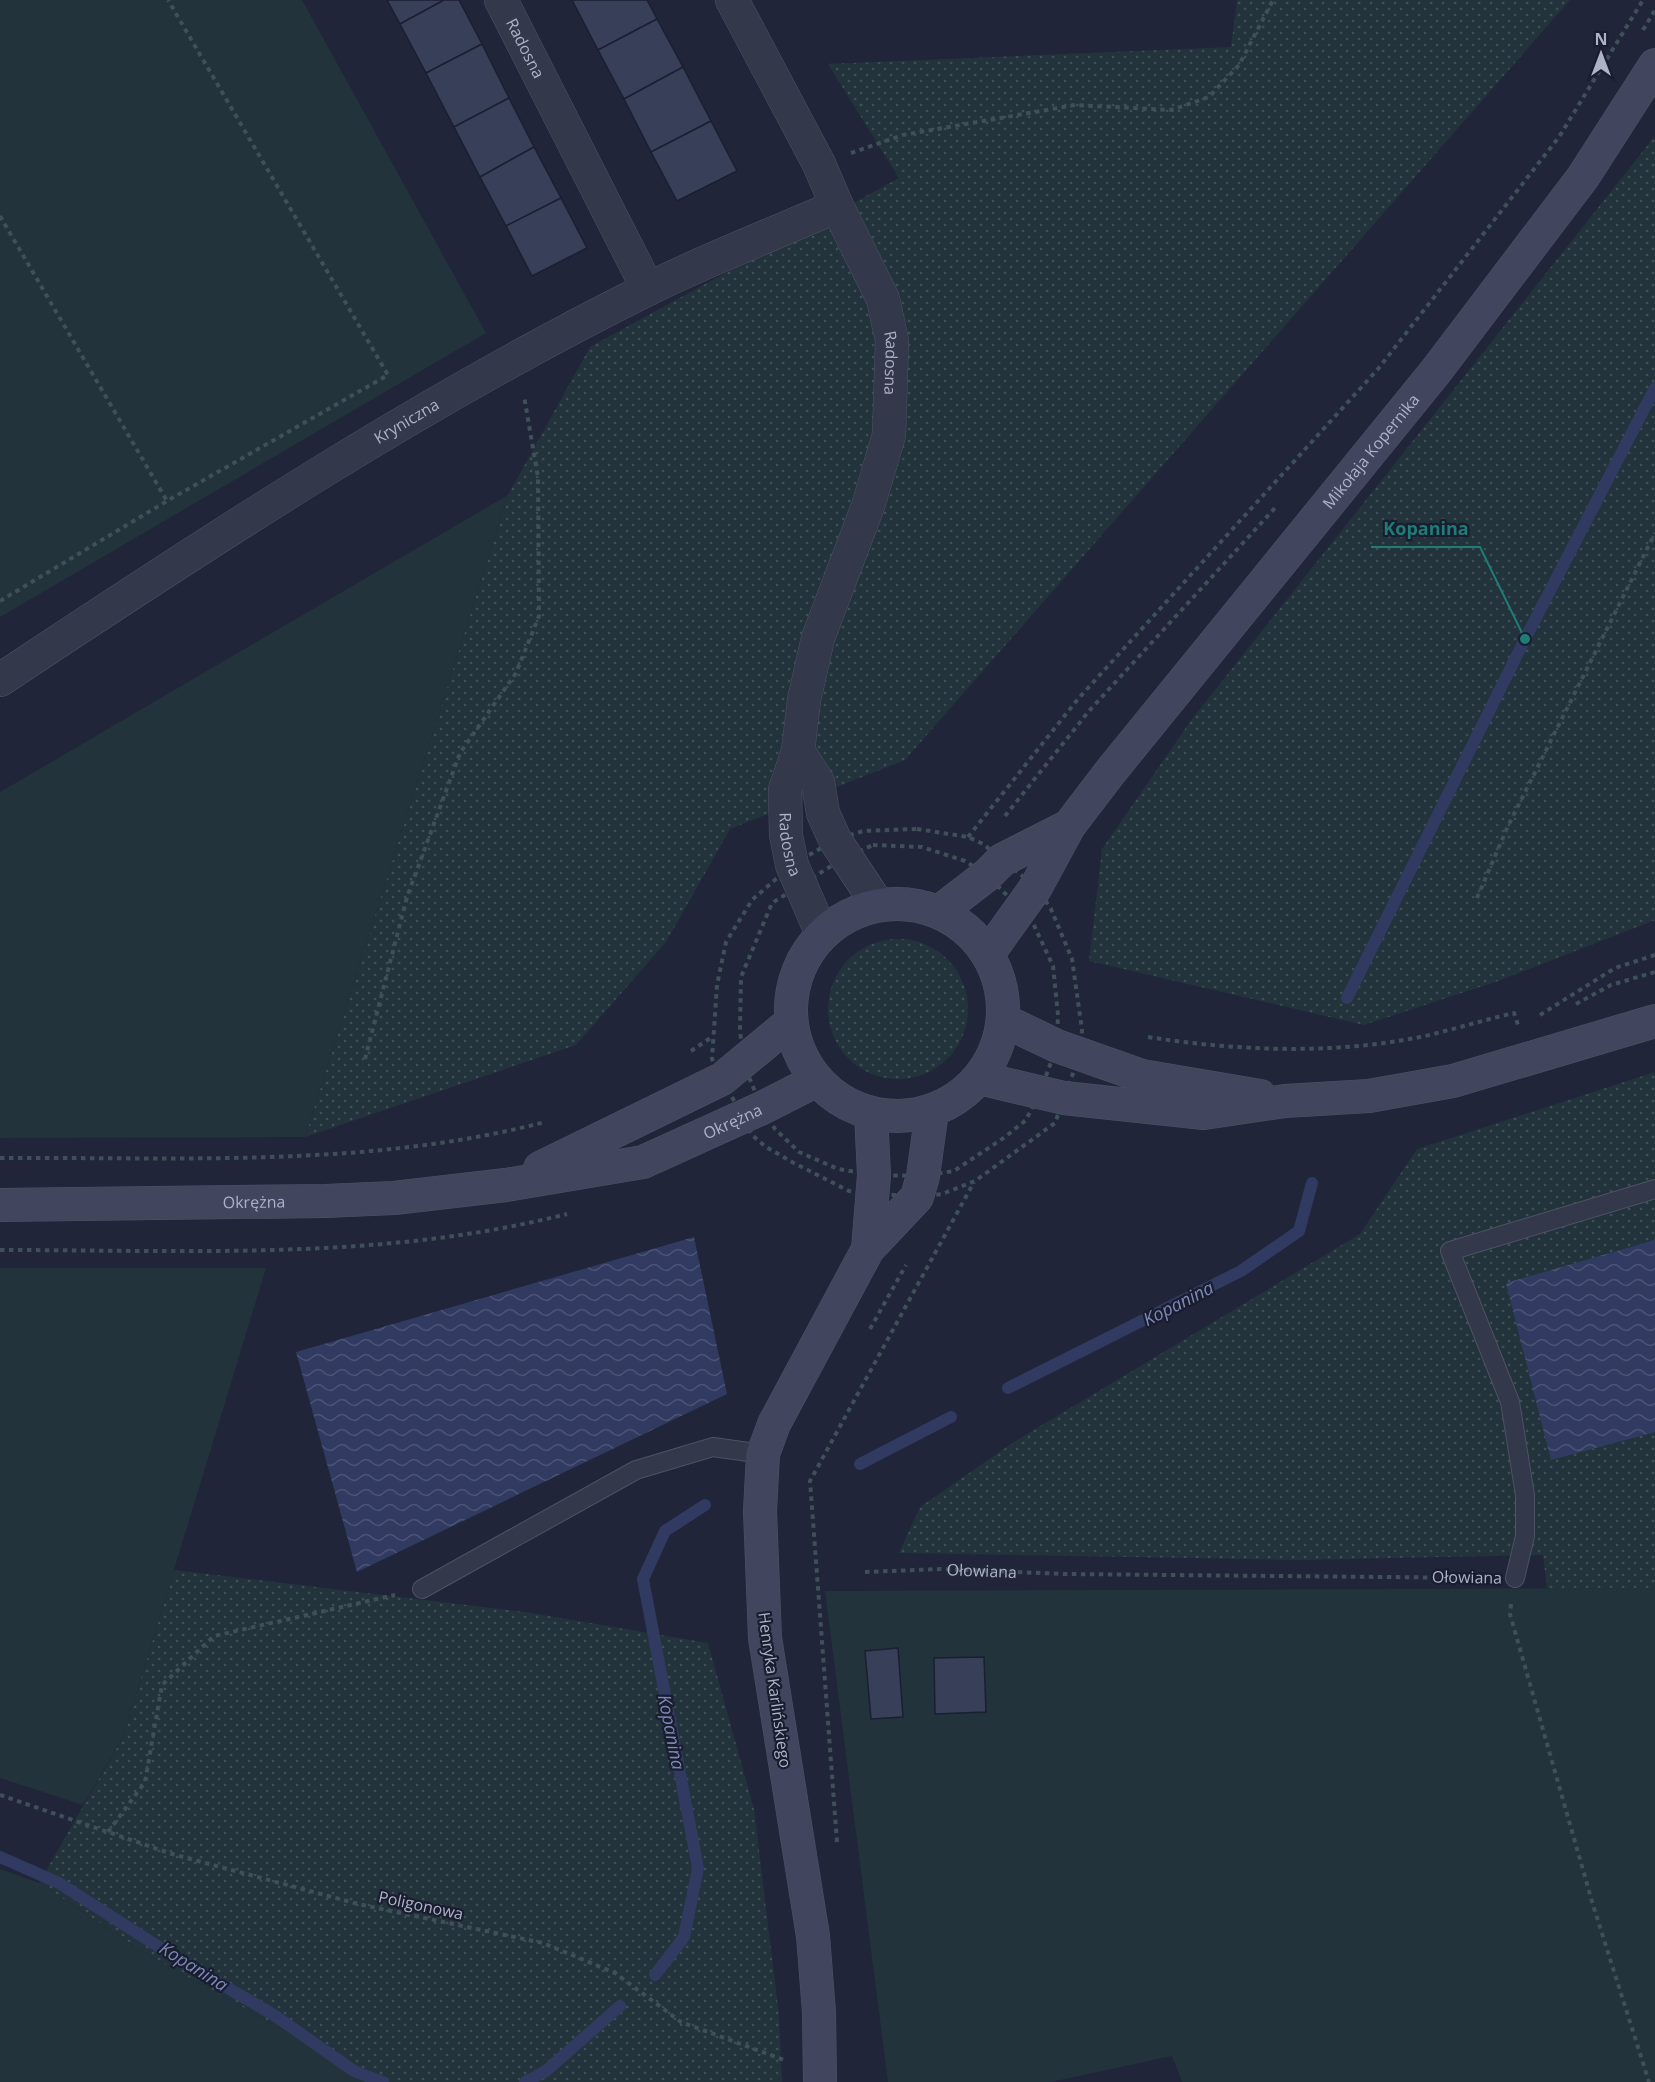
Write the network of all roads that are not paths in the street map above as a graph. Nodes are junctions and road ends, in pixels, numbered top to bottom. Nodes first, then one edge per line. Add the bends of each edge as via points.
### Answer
1 (501, 0) edge
2 (732, 0) edge
3 (1655, 65) edge
4 (837, 206) junction
5 (648, 289) junction
6 (0, 680) edge
7 (798, 751) junction
8 (1069, 826) junction
9 (878, 905) junction
10 (939, 912) junction
11 (822, 934) junction
12 (988, 954) junction
13 (1003, 1020) junction
14 (1655, 1021) edge
15 (791, 1022) junction
16 (979, 1078) junction
17 (817, 1080) junction
18 (1285, 1101) junction
19 (932, 1111) junction
20 (871, 1113) junction
21 (506, 1185) junction
22 (1655, 1189) edge
23 (0, 1205) edge
24 (868, 1249) junction
25 (763, 1454) junction
26 (1515, 1578) road end
27 (422, 1589) road end
28 (820, 2078) edge

1 - 5 street, Radosna
2 - 4 street, Radosna via 819,164
3 - 8 street, Mikołaja Kopernika via 1583,177 1436,371
4 - 5 street, Kryniczna
4 - 7 street, Radosna via 883,299 892,341 889,435 868,506 818,638
5 - 6 street, Kryniczna via 517,358 220,533
7 - 9 street via 818,782 823,813 835,840
7 - 11 street, Radosna via 785,790 786,835 792,864
8 - 10 street, Mikołaja Kopernika via 984,849 987,875
8 - 12 street, Mikołaja Kopernika via 1036,887
9 - 10 street via 909,905
9 - 11 street via 848,915
10 - 12 street via 965,929
11 - 15 street via 803,960 792,990
12 - 13 street via 1001,986
13 - 16 street via 995,1053
13 - 18 street via 1082,1036 1142,1076
14 - 18 street via 1453,1081 1369,1096
15 - 17 street via 800,1053
15 - 21 street, Okrężna
16 - 18 street via 1065,1098 1203,1113
16 - 19 street via 958,1098
17 - 20 street via 841,1101
17 - 21 street, Okrężna via 643,1162
19 - 20 street via 903,1117
19 - 24 street, Henryka Karlińskiego via 923,1176 936,1195
20 - 24 street, Henryka Karlińskiego
21 - 23 street, Okrężna via 325,1202
22 - 26 lane, Ołowiana via 1450,1251 1510,1402 1525,1495 1525,1536
24 - 25 street, Henryka Karlińskiego via 774,1424
25 - 27 lane via 713,1447 636,1470
25 - 28 street, Henryka Karlińskiego via 760,1511 765,1638 813,1936

